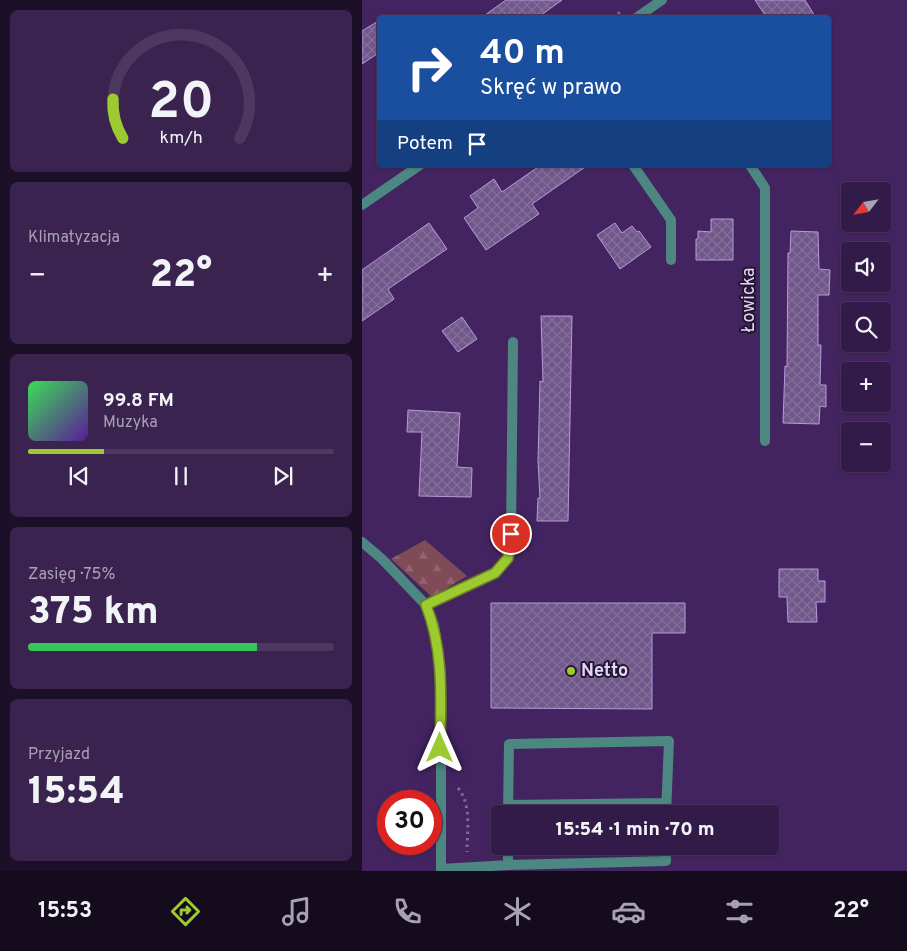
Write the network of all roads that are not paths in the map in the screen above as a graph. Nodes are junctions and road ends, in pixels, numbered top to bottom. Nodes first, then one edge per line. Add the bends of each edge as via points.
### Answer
1 (662, 0) edge
2 (644, 15) edge
3 (417, 167) edge
4 (634, 167) edge
5 (751, 167) edge
6 (362, 205) edge
7 (671, 260) dead end
8 (513, 342) dead end
9 (765, 441) dead end
10 (362, 542) edge
11 (426, 605) junction
12 (666, 803) joint
13 (508, 805) edge
14 (613, 805) edge
15 (508, 855) edge
16 (666, 855) edge
17 (508, 865) junction
18 (528, 868) edge
19 (441, 870) edge

1 - 2 street
3 - 6 street
4 - 7 street via 671,220
5 - 9 street, Łowicka via 765,188
8 - 11 street via 508,558 495,573
10 - 11 street
11 - 19 street via 434,626 441,676
12 - 13 street via 669,741 508,744
12 - 14 street
15 - 17 street
16 - 18 street via 666,861
17 - 18 street
17 - 19 street

